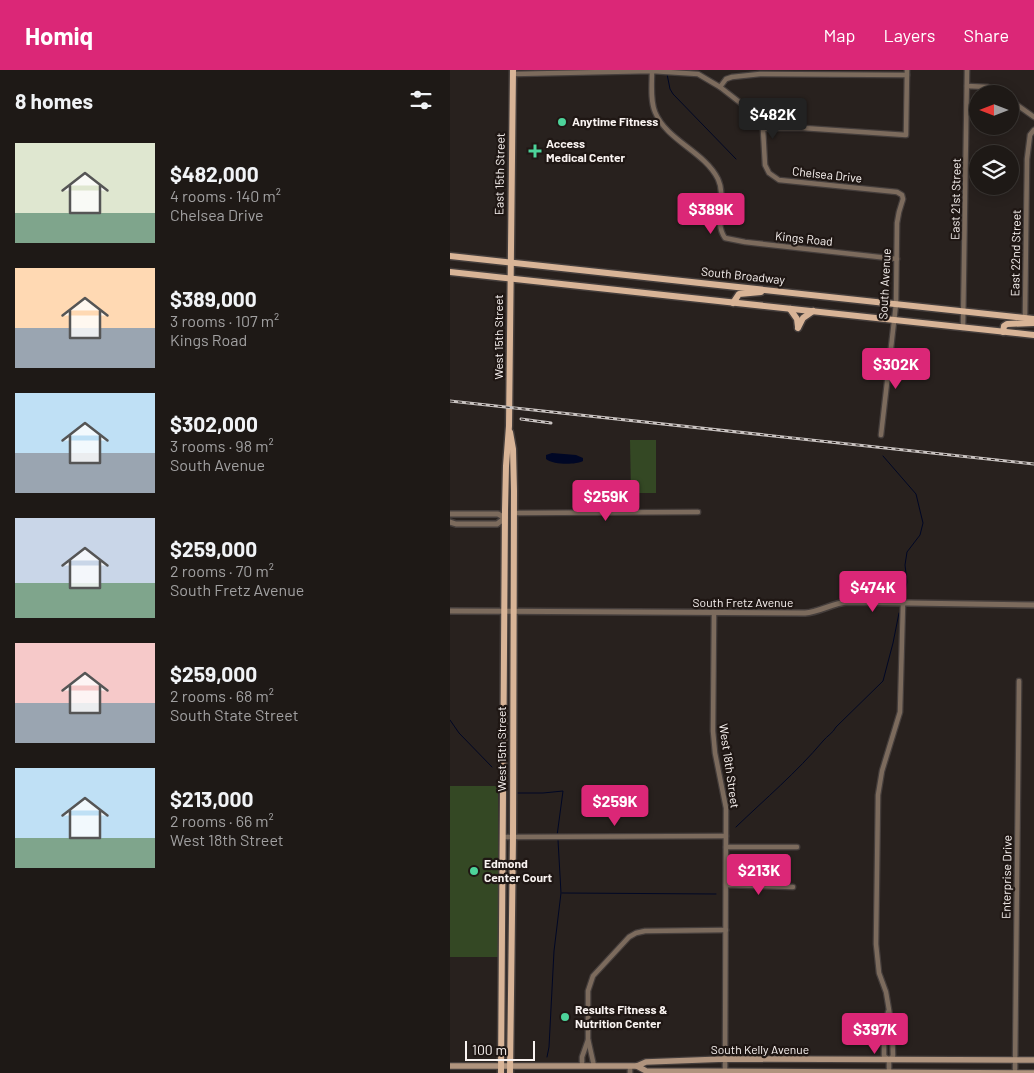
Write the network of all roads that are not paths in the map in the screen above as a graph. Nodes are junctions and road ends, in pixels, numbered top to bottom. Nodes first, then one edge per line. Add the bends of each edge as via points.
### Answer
1 (652, 70) edge
2 (967, 70) edge
3 (513, 72) edge
4 (907, 73) edge
5 (967, 86) joint
6 (720, 87) junction
7 (1019, 106) edge
8 (1034, 117) edge
9 (764, 129) junction
10 (1034, 130) edge
11 (902, 195) joint
12 (450, 256) edge
13 (897, 259) junction
14 (510, 263) junction
15 (450, 272) edge
16 (510, 279) junction
17 (769, 291) junction
18 (733, 303) junction
19 (896, 304) junction
20 (790, 309) junction
21 (813, 311) junction
22 (964, 312) junction
23 (1025, 318) junction
24 (893, 320) junction
25 (1034, 321) edge
26 (963, 328) junction
27 (1003, 332) junction
28 (1034, 336) edge
29 (509, 426) junction
30 (881, 435) dead end
31 (698, 512) dead end
32 (514, 513) junction
33 (450, 514) edge
34 (505, 518) junction
35 (450, 522) edge
36 (903, 603) junction
37 (1034, 605) edge
38 (450, 611) edge
39 (504, 612) junction
40 (514, 612) junction
41 (714, 613) junction
42 (1018, 681) dead end
43 (726, 836) junction
44 (503, 837) junction
45 (514, 837) junction
46 (797, 846) dead end
47 (726, 847) junction
48 (726, 886) junction
49 (793, 887) dead end
50 (726, 930) junction
51 (889, 1006) junction
52 (588, 1039) junction
53 (724, 1059) junction
54 (889, 1060) junction
55 (1015, 1060) junction
56 (1034, 1060) edge
57 (450, 1066) edge
58 (582, 1066) junction
59 (594, 1066) junction
60 (502, 1070) edge
61 (510, 1070) edge
62 (630, 1070) edge
63 (637, 1070) edge
64 (724, 1072) edge
65 (812, 1072) edge
66 (889, 1073) edge
67 (1015, 1073) edge
68 (1034, 1073) edge

1 - 3 street
1 - 6 street via 698,74
1 - 13 street, Kings Road via 653,103 660,121 709,166 718,180 722,195 720,225 725,238
2 - 5 street, East 21st Street
3 - 14 main road, East 15th Street
4 - 6 street via 760,74 732,77
4 - 9 street via 906,135 803,128
5 - 22 street, East 21st Street
6 - 9 street via 756,114
7 - 8 street
9 - 11 street, Chelsea Drive via 764,165 779,180
10 - 23 street, East 22nd Street via 1030,135 1027,159
11 - 13 street, South Avenue via 904,199 897,223
12 - 14 main road, South Broadway
13 - 19 street, South Avenue
14 - 16 main road, East 15th Street
14 - 17 main road, South Broadway
15 - 16 main road
16 - 18 main road
16 - 29 main road, West 15th Street
17 - 18 main road via 739,294
17 - 19 main road, South Broadway
18 - 20 main road
19 - 22 main road, South Broadway
19 - 24 street, South Avenue
20 - 21 main road
20 - 21 main road via 797,319 798,328 805,315
21 - 24 main road
22 - 23 main road, South Broadway
22 - 26 street, East 21st Street
23 - 25 main road, South Broadway
24 - 26 main road
24 - 30 street, South Avenue
25 - 27 main road via 1007,324
26 - 27 main road
27 - 28 main road
29 - 32 main road, West 15th Street via 513,449
29 - 34 main road, West 15th Street
31 - 32 street
32 - 34 main road
32 - 40 main road, West 15th Street
33 - 34 street via 498,514
34 - 35 street via 497,524
34 - 39 main road, West 15th Street
36 - 37 street, South Fretz Avenue
36 - 41 street, South Fretz Avenue via 840,602 810,612
36 - 51 street via 900,712 878,795 876,944
38 - 39 street, South Fretz Avenue
39 - 40 street, South Fretz Avenue
39 - 44 main road, West 15th Street
40 - 41 street, South Fretz Avenue
40 - 45 main road, West 15th Street
41 - 43 street, West 18th Street via 713,731 725,797
42 - 55 street, Enterprise Drive
43 - 45 street
43 - 47 street, West 18th Street
44 - 45 street
44 - 60 main road, West 15th Street
45 - 61 main road, West 15th Street
46 - 47 street
47 - 48 street, West 18th Street
48 - 49 street
48 - 50 street, West 18th Street
50 - 52 street via 645,931 629,937 590,983
50 - 53 street, West 18th Street
51 - 54 street via 893,1056
51 - 54 street via 884,1047 884,1056
52 - 58 street
52 - 59 street
53 - 54 main road, South Kelly Avenue
53 - 63 main road, South Kelly Avenue via 646,1062
53 - 64 street, West 18th Street
54 - 55 main road, South Kelly Avenue
54 - 66 street
55 - 56 main road, South Kelly Avenue
55 - 67 street, Enterprise Drive
57 - 60 main road, South Kelly Avenue
58 - 59 main road, South Kelly Avenue
58 - 61 main road, South Kelly Avenue
59 - 62 main road, South Kelly Avenue
60 - 61 main road, South Kelly Avenue
62 - 63 main road, South Kelly Avenue
63 - 64 main road, South Kelly Avenue
64 - 65 main road, South Kelly Avenue
65 - 66 main road, South Kelly Avenue
66 - 67 main road, South Kelly Avenue
67 - 68 main road, South Kelly Avenue

